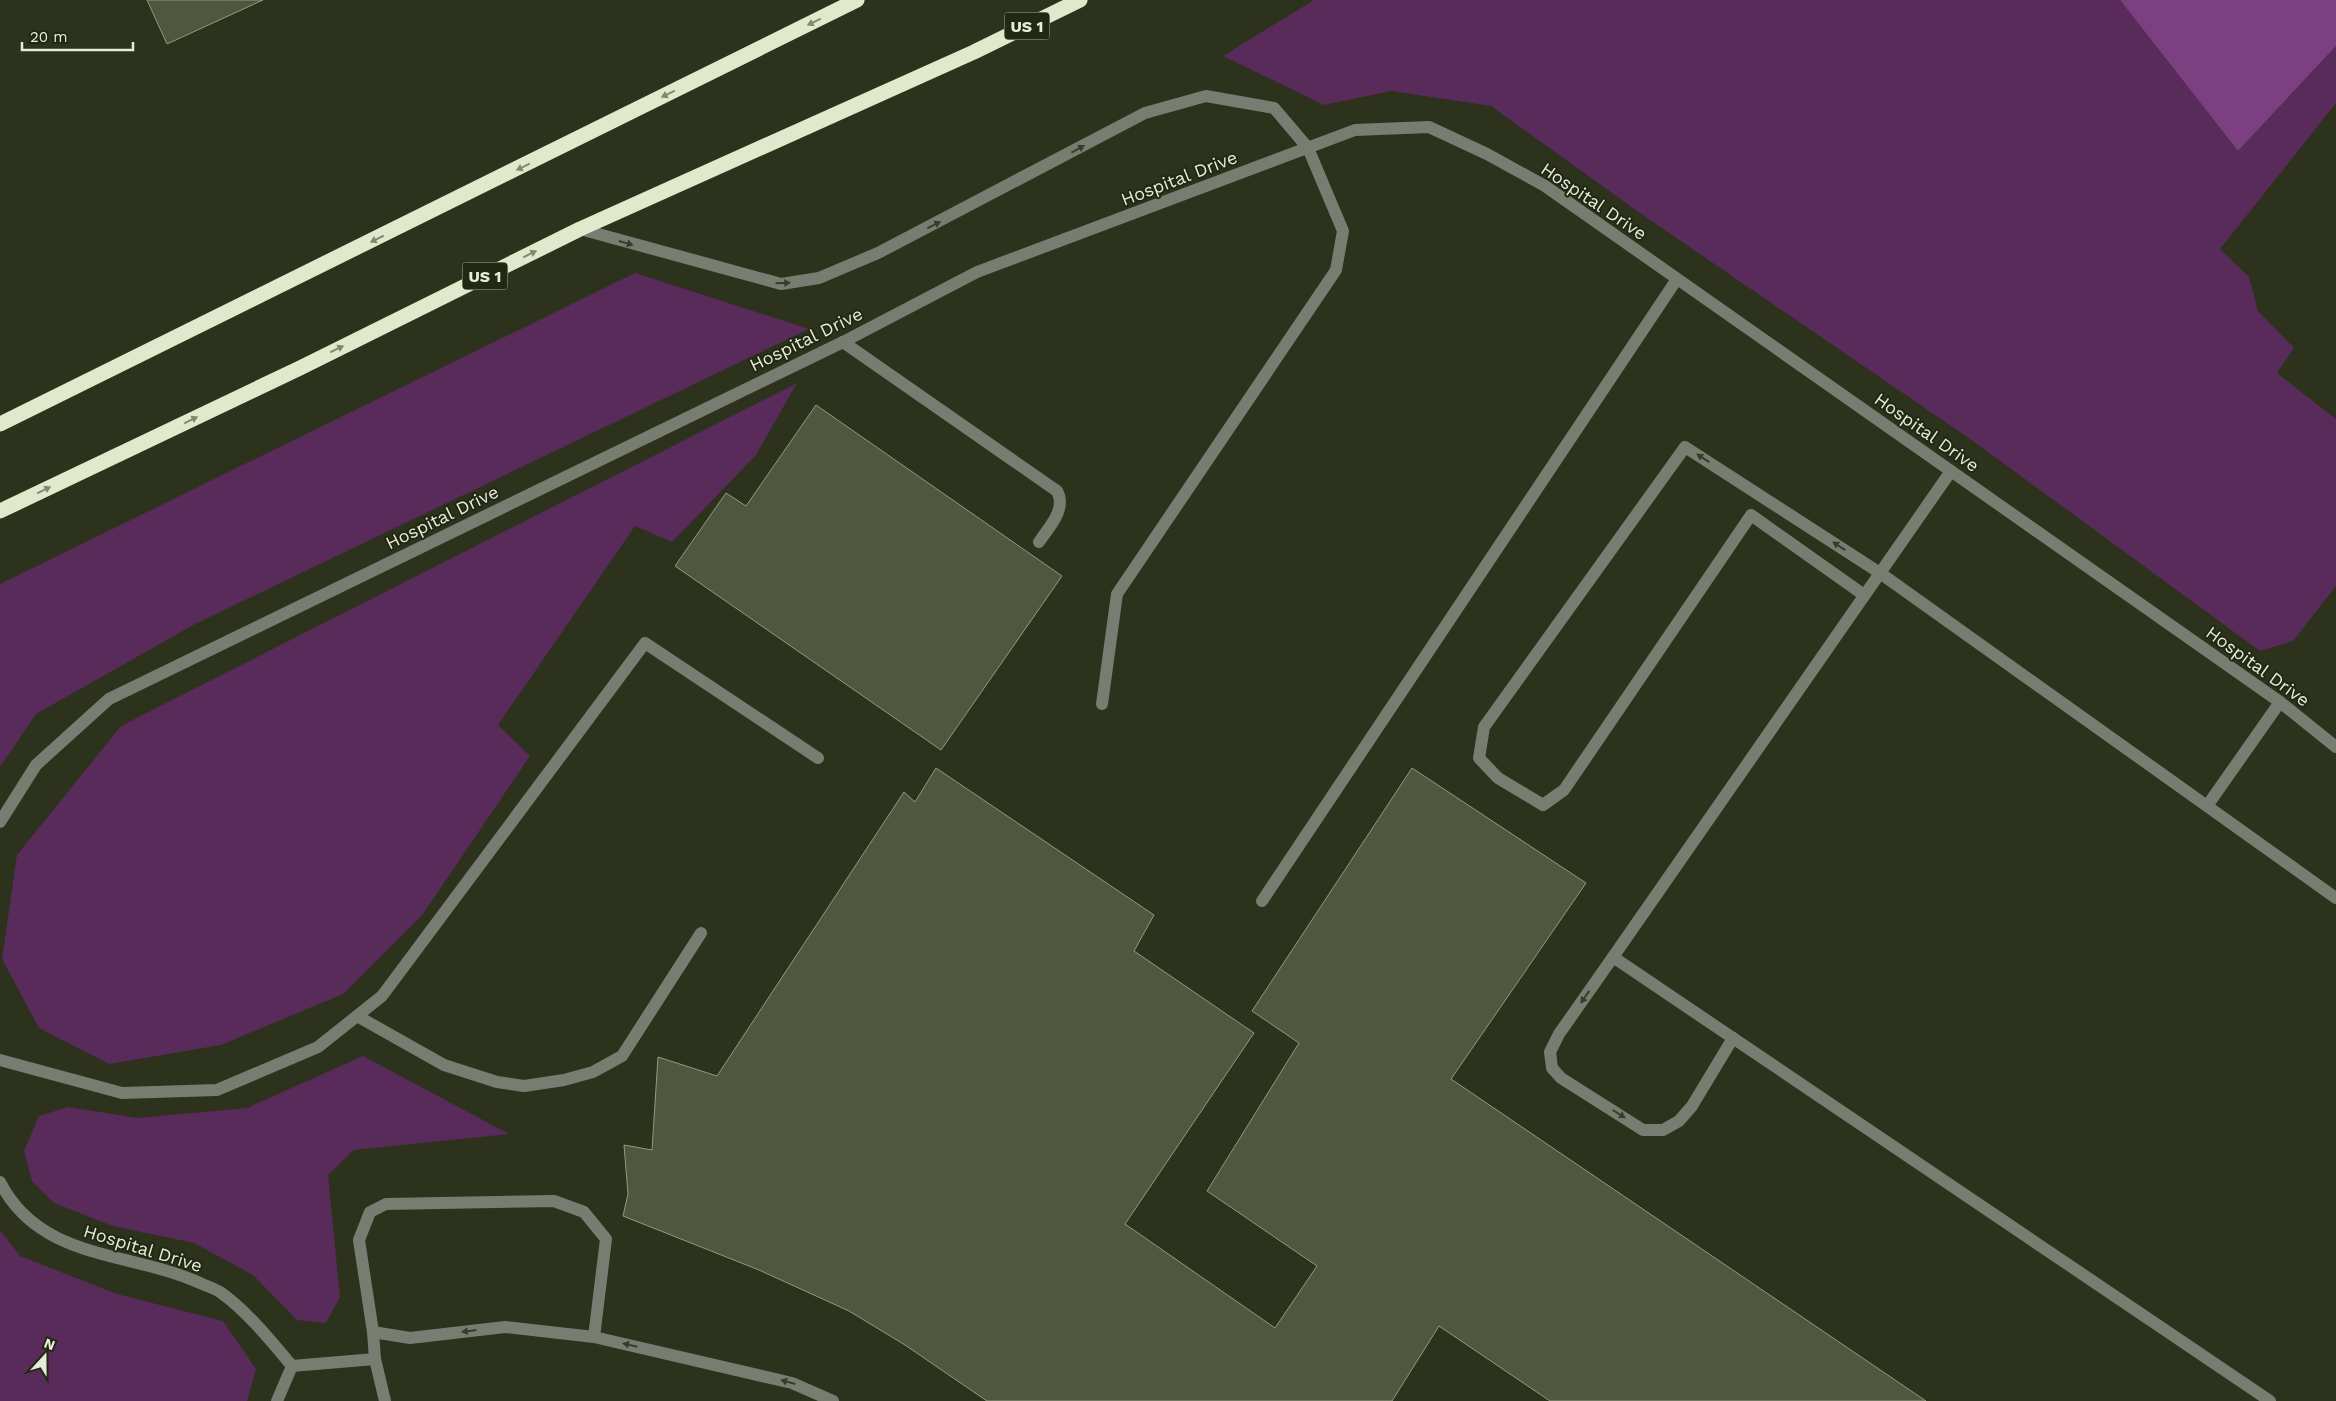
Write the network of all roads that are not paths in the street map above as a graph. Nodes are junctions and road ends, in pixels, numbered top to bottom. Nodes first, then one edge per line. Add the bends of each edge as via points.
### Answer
1 (857, 0) edge
2 (1080, 0) edge
3 (1308, 148) junction
4 (580, 229) junction
5 (1678, 279) junction
6 (842, 342) junction
7 (0, 424) edge
8 (1951, 471) junction
9 (0, 511) edge
10 (1039, 542) dead end
11 (1880, 573) junction
12 (1864, 595) junction
13 (2280, 702) junction
14 (1102, 704) dead end
15 (2336, 747) edge
16 (818, 758) dead end
17 (2206, 806) junction
18 (0, 822) edge
19 (2336, 898) edge
20 (1262, 901) dead end
21 (700, 933) dead end
22 (1612, 957) junction
23 (356, 1016) junction
24 (1733, 1038) junction
25 (0, 1060) edge
26 (0, 1182) edge
27 (373, 1332) junction
28 (594, 1336) junction
29 (375, 1359) junction
30 (292, 1366) junction
31 (277, 1401) edge
32 (385, 1401) edge
33 (833, 1401) edge
34 (2270, 1401) edge

1 -> 7 highway
2 - 4 highway, US 1 via 974,52
4 -> 3 lane via 781,284 819,278 878,254 1145,112 1206,96 1274,108
3 - 5 lane, Hospital Drive via 1355,130 1429,127 1545,186
3 - 6 lane, Hospital Drive via 977,272
3 - 14 lane via 1343,231 1336,270 1117,594
9 -> 4 highway, US 1
5 - 8 lane, Hospital Drive
5 - 20 lane
6 - 10 lane via 1058,491 1062,498 1060,508
6 - 18 lane, Hospital Drive via 108,698 36,765
8 - 11 lane
8 - 13 lane, Hospital Drive
11 - 12 lane
11 -> 12 lane via 1686,447 1484,727 1479,758 1498,778 1543,805 1564,790 1751,515
11 - 17 lane
12 - 22 lane
13 - 15 lane, Hospital Drive
13 - 17 lane
16 - 23 lane via 645,643 382,996
17 - 19 lane
21 - 23 lane via 622,1056 593,1072 564,1080 524,1086 497,1082 444,1064
22 - 24 lane
22 -> 24 lane via 1550,1052 1552,1068 1561,1078 1644,1130 1663,1130 1679,1121 1692,1106
23 - 25 lane via 318,1047 217,1090 122,1093
24 - 34 lane
26 - 30 lane, Hospital Drive via 17,1208 37,1226 64,1242 185,1276 220,1292 265,1334
28 -> 27 lane via 505,1327 410,1338
27 - 28 lane via 359,1240 370,1212 386,1204 554,1201 584,1212 606,1239
27 - 29 lane
33 -> 28 lane via 792,1383
29 - 30 lane
29 - 32 lane
30 - 31 lane

